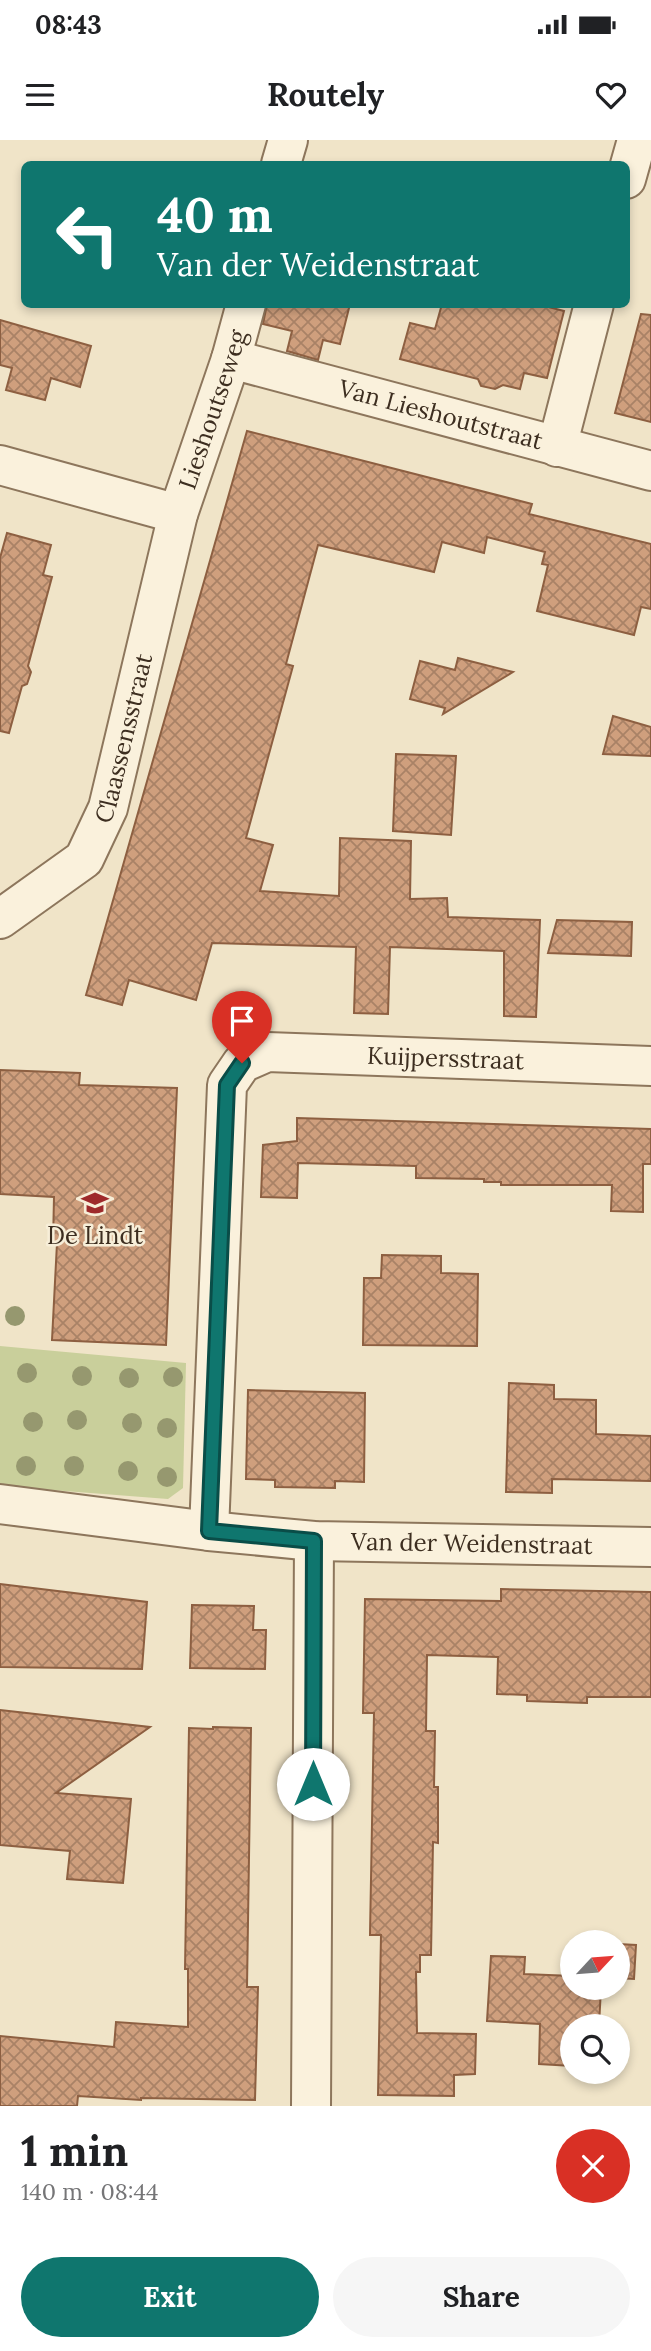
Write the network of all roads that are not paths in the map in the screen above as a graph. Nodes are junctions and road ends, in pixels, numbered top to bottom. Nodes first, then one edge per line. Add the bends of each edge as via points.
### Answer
1 (288, 140) edge
2 (636, 140) edge
3 (282, 161) edge
4 (630, 163) edge
5 (245, 308) edge
6 (593, 308) edge
7 (231, 359) junction
8 (557, 447) junction
9 (0, 465) edge
10 (651, 471) edge
11 (178, 514) junction
12 (0, 919) edge
13 (651, 1066) edge
14 (0, 1504) edge
15 (209, 1531) junction
16 (314, 1541) junction
17 (651, 1547) edge
18 (311, 2106) edge

1 - 3 street
2 - 4 street
5 - 7 street, Lieshoutseweg
6 - 8 street
7 - 8 street, Van Lieshoutstraat
7 - 11 street, Lieshoutseweg
8 - 10 street, Van Lieshoutstraat
9 - 11 street
11 - 12 street, Claassensstraat via 108,808 84,859
13 - 15 street, Kuijpersstraat via 267,1052 242,1063 227,1085
14 - 15 street, Van der Weidenstraat
15 - 16 street, Van der Weidenstraat
16 - 17 street, Van der Weidenstraat
16 - 18 street

